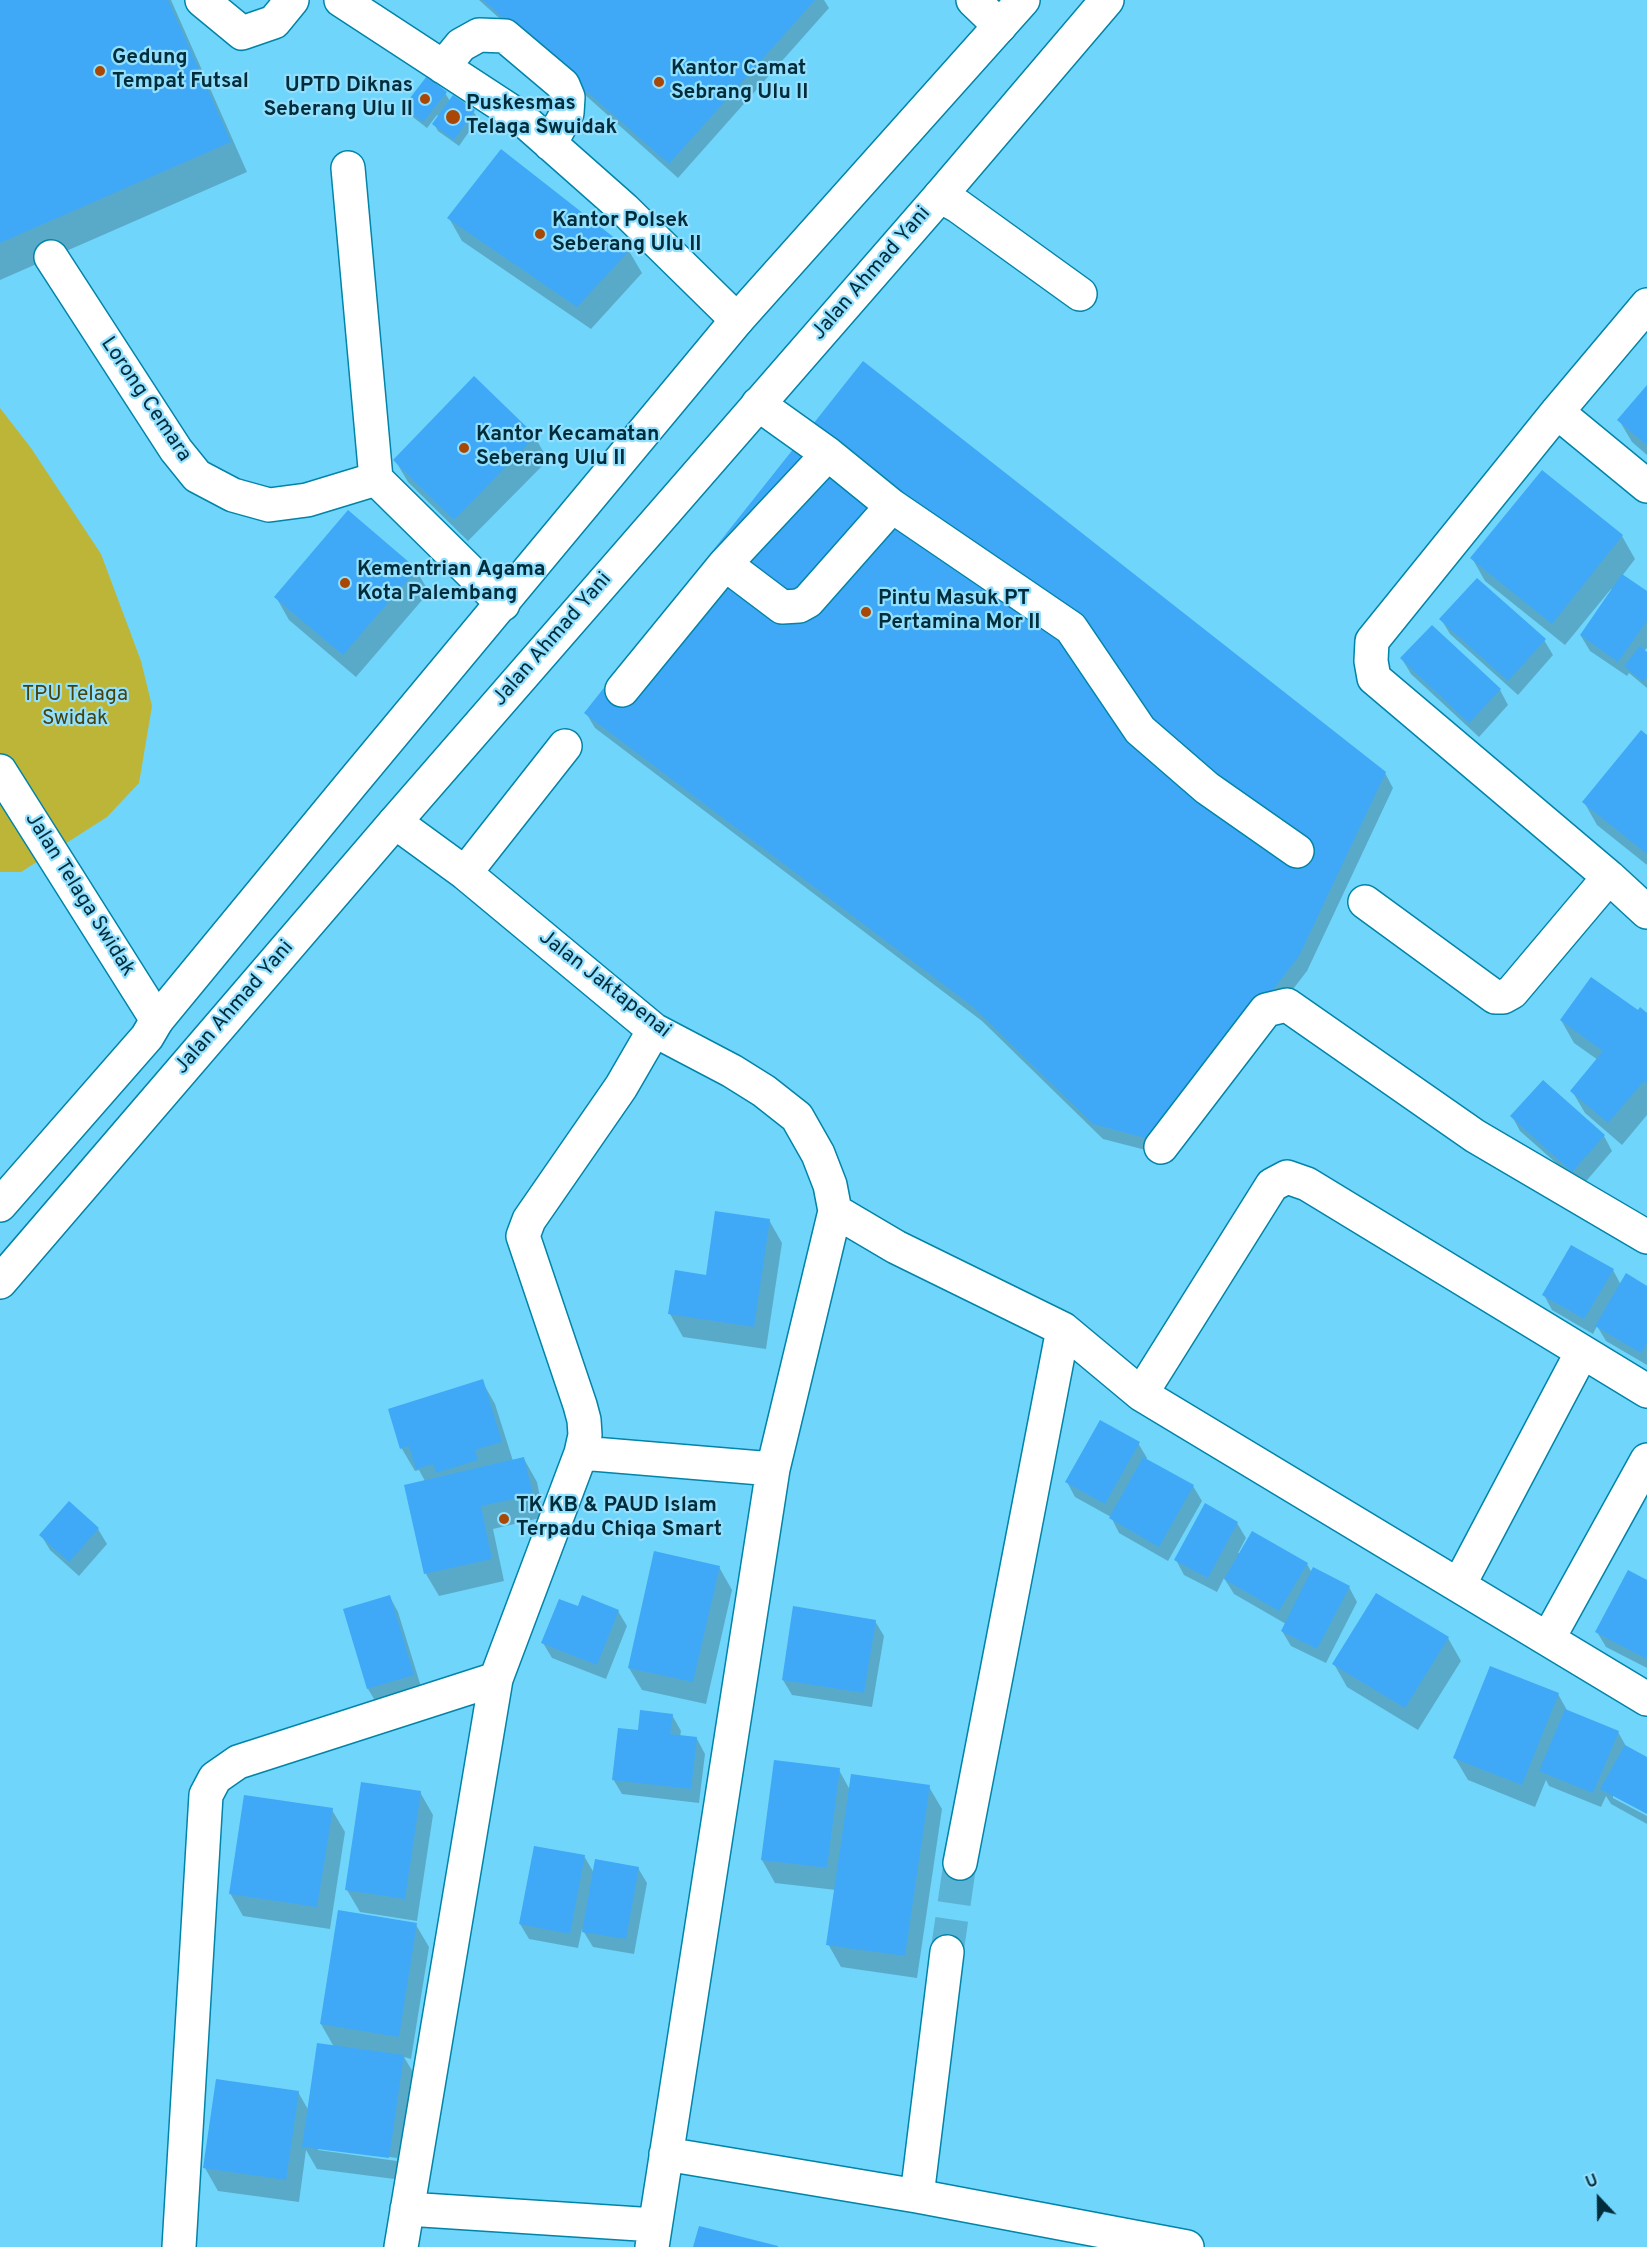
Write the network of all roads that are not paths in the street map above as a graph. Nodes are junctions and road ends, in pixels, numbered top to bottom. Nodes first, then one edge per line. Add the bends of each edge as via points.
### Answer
1 (202, 0) edge
2 (292, 0) edge
3 (341, 0) edge
4 (973, 0) edge
5 (1023, 0) edge
6 (1107, 0) edge
7 (1000, 26) junction
8 (443, 67) junction
9 (550, 144) junction
10 (348, 168) dead end
11 (940, 196) junction
12 (51, 256) dead end
13 (1080, 294) dead end
14 (1647, 305) edge
15 (737, 320) junction
16 (758, 404) junction
17 (1557, 412) junction
18 (828, 454) junction
19 (376, 479) junction
20 (1647, 486) edge
21 (892, 506) junction
22 (725, 564) junction
23 (503, 604) junction
24 (622, 690) dead end
25 (565, 746) dead end
26 (0, 771) edge
27 (395, 822) junction
28 (1297, 851) dead end
29 (465, 873) junction
30 (1609, 877) junction
31 (1365, 902) dead end
32 (1647, 912) edge
33 (157, 1020) junction
34 (654, 1030) junction
35 (190, 1060) junction
36 (1161, 1147) dead end
37 (0, 1204) edge
38 (835, 1211) junction
39 (1647, 1237) edge
40 (0, 1282) edge
41 (1063, 1329) junction
42 (1582, 1352) junction
43 (1647, 1390) edge
44 (1141, 1394) junction
45 (581, 1453) junction
46 (1647, 1460) edge
47 (773, 1469) junction
48 (1459, 1585) junction
49 (1548, 1639) junction
50 (496, 1678) junction
51 (1647, 1698) edge
52 (960, 1863) tunnel mouth
53 (947, 1952) tunnel mouth
54 (666, 2154) junction
55 (917, 2196) junction
56 (407, 2209) junction
57 (1040, 2234) edge
58 (654, 2236) edge
59 (179, 2247) edge
60 (401, 2247) edge
61 (1187, 2247) edge

1 - 2 main road via 242,33 274,22
3 - 8 main road
4 - 7 main road
5 - 7 main road
6 - 11 main road, Jalan Ahmad Yani
7 - 15 main road
8 - 9 main road via 520,117
8 - 9 main road via 461,45 479,35 504,36 563,85 567,112
9 - 15 main road via 624,209
10 - 19 main road
11 - 13 main road
11 - 16 main road, Jalan Ahmad Yani
12 - 19 main road, Lorong Cemara via 176,450 197,476 233,495 269,506 307,500
14 - 17 main road
15 - 23 main road
16 - 18 main road
16 - 27 main road, Jalan Ahmad Yani
17 - 20 main road
17 - 30 main road via 1372,641 1371,661 1374,678
18 - 21 main road
18 - 22 main road
19 - 23 main road
21 - 22 main road via 808,601 799,606 782,607
21 - 28 main road via 1071,628 1140,730 1207,788
22 - 24 main road
23 - 33 main road
25 - 29 main road
26 - 33 main road, Jalan Telaga Swidak
27 - 29 main road, Jalan Jaktapenai
27 - 35 main road, Jalan Ahmad Yani
29 - 34 main road, Jalan Jaktapenai
30 - 31 main road via 1512,992 1503,997 1495,997
30 - 32 main road
33 - 35 main road, Jalan Telaga Swidak
33 - 37 main road via 147,1037
34 - 38 main road, Jalan Jaktapenai via 748,1081 797,1117 818,1154
34 - 45 main road via 621,1087 529,1220 523,1236 584,1420
35 - 40 main road, Jalan Ahmad Yani
36 - 39 main road via 1266,1010 1287,1005 1475,1136
38 - 41 main road via 896,1247
38 - 47 main road
41 - 44 main road
41 - 52 main road
42 - 43 main road
42 - 44 main road via 1307,1184 1287,1177 1272,1185
42 - 48 main road
44 - 48 main road
45 - 47 main road
45 - 50 main road
46 - 49 main road
47 - 54 main road
48 - 49 main road
49 - 51 main road
50 - 56 main road
50 - 59 main road via 238,1762 215,1778 206,1795
53 - 55 main road
54 - 55 main road
54 - 58 main road
55 - 57 main road
56 - 58 main road
56 - 60 main road
57 - 61 main road

